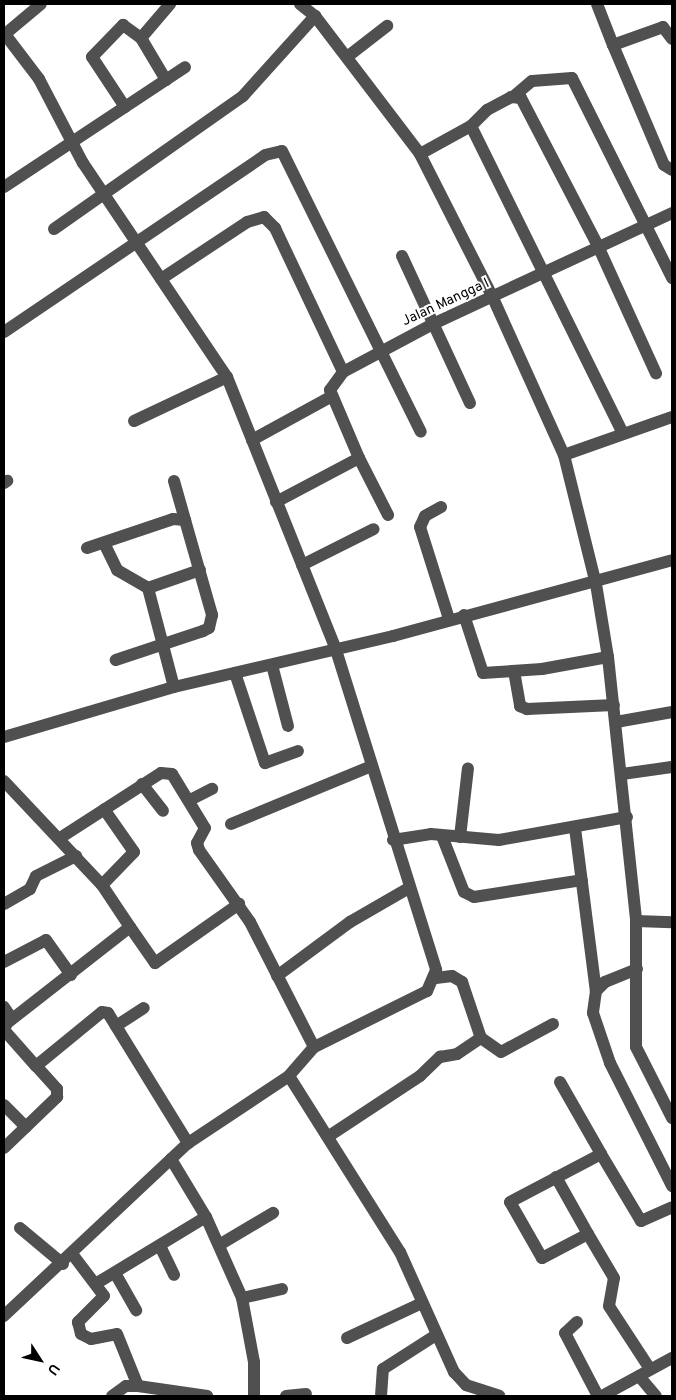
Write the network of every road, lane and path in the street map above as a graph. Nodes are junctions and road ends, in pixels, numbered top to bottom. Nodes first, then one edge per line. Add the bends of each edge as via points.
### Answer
1 (41, 4) edge
2 (170, 4) edge
3 (300, 4) edge
4 (597, 4) edge
5 (315, 16) junction
6 (387, 26) dead end
7 (4, 34) edge
8 (141, 38) junction
9 (672, 39) edge
10 (613, 46) junction
11 (347, 57) junction
12 (185, 66) dead end
13 (166, 80) junction
14 (514, 96) junction
15 (125, 106) junction
16 (471, 126) junction
17 (72, 144) junction
18 (420, 154) junction
19 (672, 170) edge
20 (4, 187) edge
21 (106, 194) junction
22 (672, 213) edge
23 (646, 223) junction
24 (54, 229) dead end
25 (136, 239) junction
26 (598, 246) junction
27 (402, 256) dead end
28 (546, 271) junction
29 (672, 278) edge
30 (161, 279) junction
31 (493, 298) junction
32 (434, 324) junction
33 (4, 332) edge
34 (381, 352) junction
35 (343, 372) junction
36 (656, 373) dead end
37 (227, 377) junction
38 (332, 396) junction
39 (470, 403) dead end
40 (672, 417) edge
41 (134, 421) dead end
42 (421, 432) dead end
43 (623, 433) junction
44 (252, 440) junction
45 (564, 455) junction
46 (359, 458) junction
47 (174, 481) dead end
48 (276, 502) junction
49 (441, 507) dead end
50 (388, 515) dead end
51 (185, 520) junction
52 (374, 529) dead end
53 (104, 542) junction
54 (87, 548) dead end
55 (672, 560) edge
56 (302, 565) junction
57 (200, 570) junction
58 (596, 584) junction
59 (148, 588) junction
60 (464, 615) junction
61 (449, 619) junction
62 (162, 643) junction
63 (336, 650) junction
64 (608, 657) junction
65 (116, 660) dead end
66 (272, 665) junction
67 (514, 671) junction
68 (235, 673) junction
69 (174, 687) junction
70 (614, 705) junction
71 (672, 712) edge
72 (616, 722) junction
73 (288, 726) dead end
74 (4, 737) edge
75 (298, 751) dead end
76 (372, 766) junction
77 (672, 767) edge
78 (468, 768) dead end
79 (622, 774) junction
80 (4, 781) edge
81 (142, 784) junction
82 (212, 789) dead end
83 (190, 800) junction
84 (104, 809) junction
85 (163, 810) dead end
86 (627, 817) junction
87 (231, 824) dead end
88 (575, 828) junction
89 (442, 836) junction
90 (460, 837) junction
91 (60, 838) junction
92 (393, 840) junction
93 (76, 856) junction
94 (582, 880) junction
95 (102, 885) junction
96 (409, 888) junction
97 (4, 904) edge
98 (239, 904) junction
99 (636, 921) junction
100 (672, 922) edge
101 (130, 927) junction
102 (4, 962) edge
103 (637, 969) junction
104 (71, 975) junction
105 (277, 976) junction
106 (436, 978) junction
107 (596, 991) junction
108 (4, 1007) edge
109 (144, 1008) dead end
110 (12, 1019) junction
111 (553, 1024) dead end
112 (116, 1026) junction
113 (480, 1038) junction
114 (314, 1047) junction
115 (36, 1066) junction
116 (289, 1076) junction
117 (560, 1082) dead end
118 (4, 1105) edge
119 (672, 1118) edge
120 (26, 1127) junction
121 (329, 1136) junction
122 (188, 1143) junction
123 (4, 1148) edge
124 (601, 1154) junction
125 (171, 1159) junction
126 (556, 1177) junction
127 (672, 1186) edge
128 (672, 1207) edge
129 (273, 1213) dead end
130 (206, 1217) junction
131 (20, 1228) dead end
132 (588, 1234) junction
133 (219, 1245) junction
134 (160, 1246) junction
135 (73, 1255) junction
136 (63, 1264) junction
137 (115, 1273) junction
138 (174, 1275) dead end
139 (97, 1283) junction
140 (282, 1289) dead end
141 (242, 1298) junction
142 (422, 1303) junction
143 (136, 1310) dead end
144 (4, 1316) edge
145 (577, 1322) dead end
146 (436, 1335) junction
147 (347, 1338) dead end
148 (672, 1358) edge
149 (650, 1369) junction
150 (639, 1376) junction
151 (138, 1386) junction
152 (306, 1394) dead end
153 (112, 1396) edge
154 (207, 1396) edge
155 (254, 1396) edge
156 (286, 1396) edge
157 (381, 1396) edge
158 (498, 1396) edge
159 (600, 1396) edge
160 (656, 1396) edge

1 - 7 street
2 - 8 street
3 - 5 street
4 - 10 street
5 - 11 street
5 - 21 street via 243,96
6 - 11 street
7 - 17 street via 57,108
8 - 13 street
8 - 15 street via 123,25 92,57
9 - 10 street via 663,27
10 - 19 street via 664,165
11 - 18 street
12 - 13 street
13 - 15 street
14 - 16 street via 487,110
14 - 23 street via 532,81 572,78
14 - 26 street via 524,101
15 - 17 street
16 - 18 street
16 - 28 street
17 - 20 street
17 - 21 street
18 - 31 street
21 - 24 street
21 - 25 street
22 - 23 street, Jalan Mangga I
23 - 26 street, Jalan Mangga I
23 - 29 street
25 - 30 street
25 - 33 street
25 - 34 street via 265,154 282,151
26 - 28 street, Jalan Mangga I
26 - 36 street
27 - 32 street
28 - 31 street, Jalan Mangga I
28 - 43 street
30 - 35 street via 247,222 264,217 275,228
30 - 37 street
31 - 32 street, Jalan Mangga I
31 - 45 street
32 - 34 street, Jalan Mangga I
32 - 39 street
34 - 35 street, Jalan Mangga I
34 - 42 street
35 - 38 street via 332,383
37 - 41 street
37 - 44 street
38 - 44 street
38 - 46 street
40 - 43 street
43 - 45 street
44 - 48 street
45 - 58 street
46 - 48 street
46 - 50 street
47 - 51 street
48 - 56 street
49 - 61 street via 425,516 420,527
51 - 53 street via 173,519
51 - 57 street
52 - 56 street
53 - 54 street
53 - 59 street via 117,570
55 - 58 street
56 - 63 street
57 - 59 street
57 - 62 street via 212,622 203,632
58 - 60 street
58 - 64 street
59 - 62 street
60 - 61 street
60 - 67 street via 481,672
61 - 63 street
62 - 65 street
62 - 69 street
63 - 66 street
63 - 76 street
64 - 67 street
64 - 70 street
66 - 68 street
66 - 73 street
67 - 70 street via 520,706 527,709
68 - 69 street
68 - 75 street via 264,763
69 - 74 street
70 - 72 street
71 - 72 street
72 - 79 street
76 - 87 street
76 - 92 street
77 - 79 street
78 - 90 street
79 - 86 street
80 - 91 street
81 - 83 street via 169,771
81 - 84 street
81 - 85 street
82 - 83 street
83 - 98 street via 205,830 197,843 199,850
84 - 91 street
84 - 95 street via 134,852
86 - 88 street
86 - 99 street
88 - 90 street via 499,840
88 - 94 street
89 - 90 street
89 - 92 street
89 - 94 street via 464,892 474,897
91 - 93 street
92 - 96 street
93 - 95 street
93 - 97 street via 36,876 30,889
94 - 107 street
95 - 101 street
96 - 105 street via 350,922
96 - 106 street
98 - 101 street via 155,963
98 - 105 street
99 - 100 street
99 - 103 street
101 - 104 street
102 - 104 street via 46,940
103 - 107 street via 613,976
103 - 119 street via 636,1047
104 - 110 street
105 - 114 street
106 - 113 street via 452,976 462,982
106 - 114 street via 416,998
107 - 127 street via 593,1013 599,1035
108 - 110 street
109 - 112 street
110 - 115 street via 4,1030
111 - 113 street via 501,1052
112 - 115 street via 103,1011
112 - 122 street
113 - 121 street via 457,1054 440,1057 420,1076
114 - 116 street
115 - 120 street via 58,1092
116 - 121 street
116 - 122 street
117 - 124 street
118 - 120 street
120 - 123 street
121 - 142 street via 400,1252
122 - 125 street
124 - 126 street
124 - 128 street via 641,1221
125 - 130 street
125 - 135 street via 109,1214
126 - 132 street
126 - 132 street via 510,1202 538,1256 546,1258
129 - 133 street
130 - 133 street
130 - 134 street
131 - 136 street
132 - 149 street via 614,1278 609,1306
133 - 141 street
134 - 137 street
134 - 138 street
135 - 136 street
135 - 139 street
136 - 144 street
137 - 139 street
137 - 143 street
139 - 151 street via 102,1302 78,1322 77,1329 91,1339 117,1334
140 - 141 street
141 - 155 street via 254,1362
142 - 146 street
142 - 147 street
145 - 159 street via 565,1333
146 - 157 street via 383,1369
146 - 158 street via 454,1372 466,1385
148 - 149 street
149 - 150 street
150 - 159 street
150 - 160 street
151 - 153 street via 126,1386
151 - 154 street
152 - 156 street

